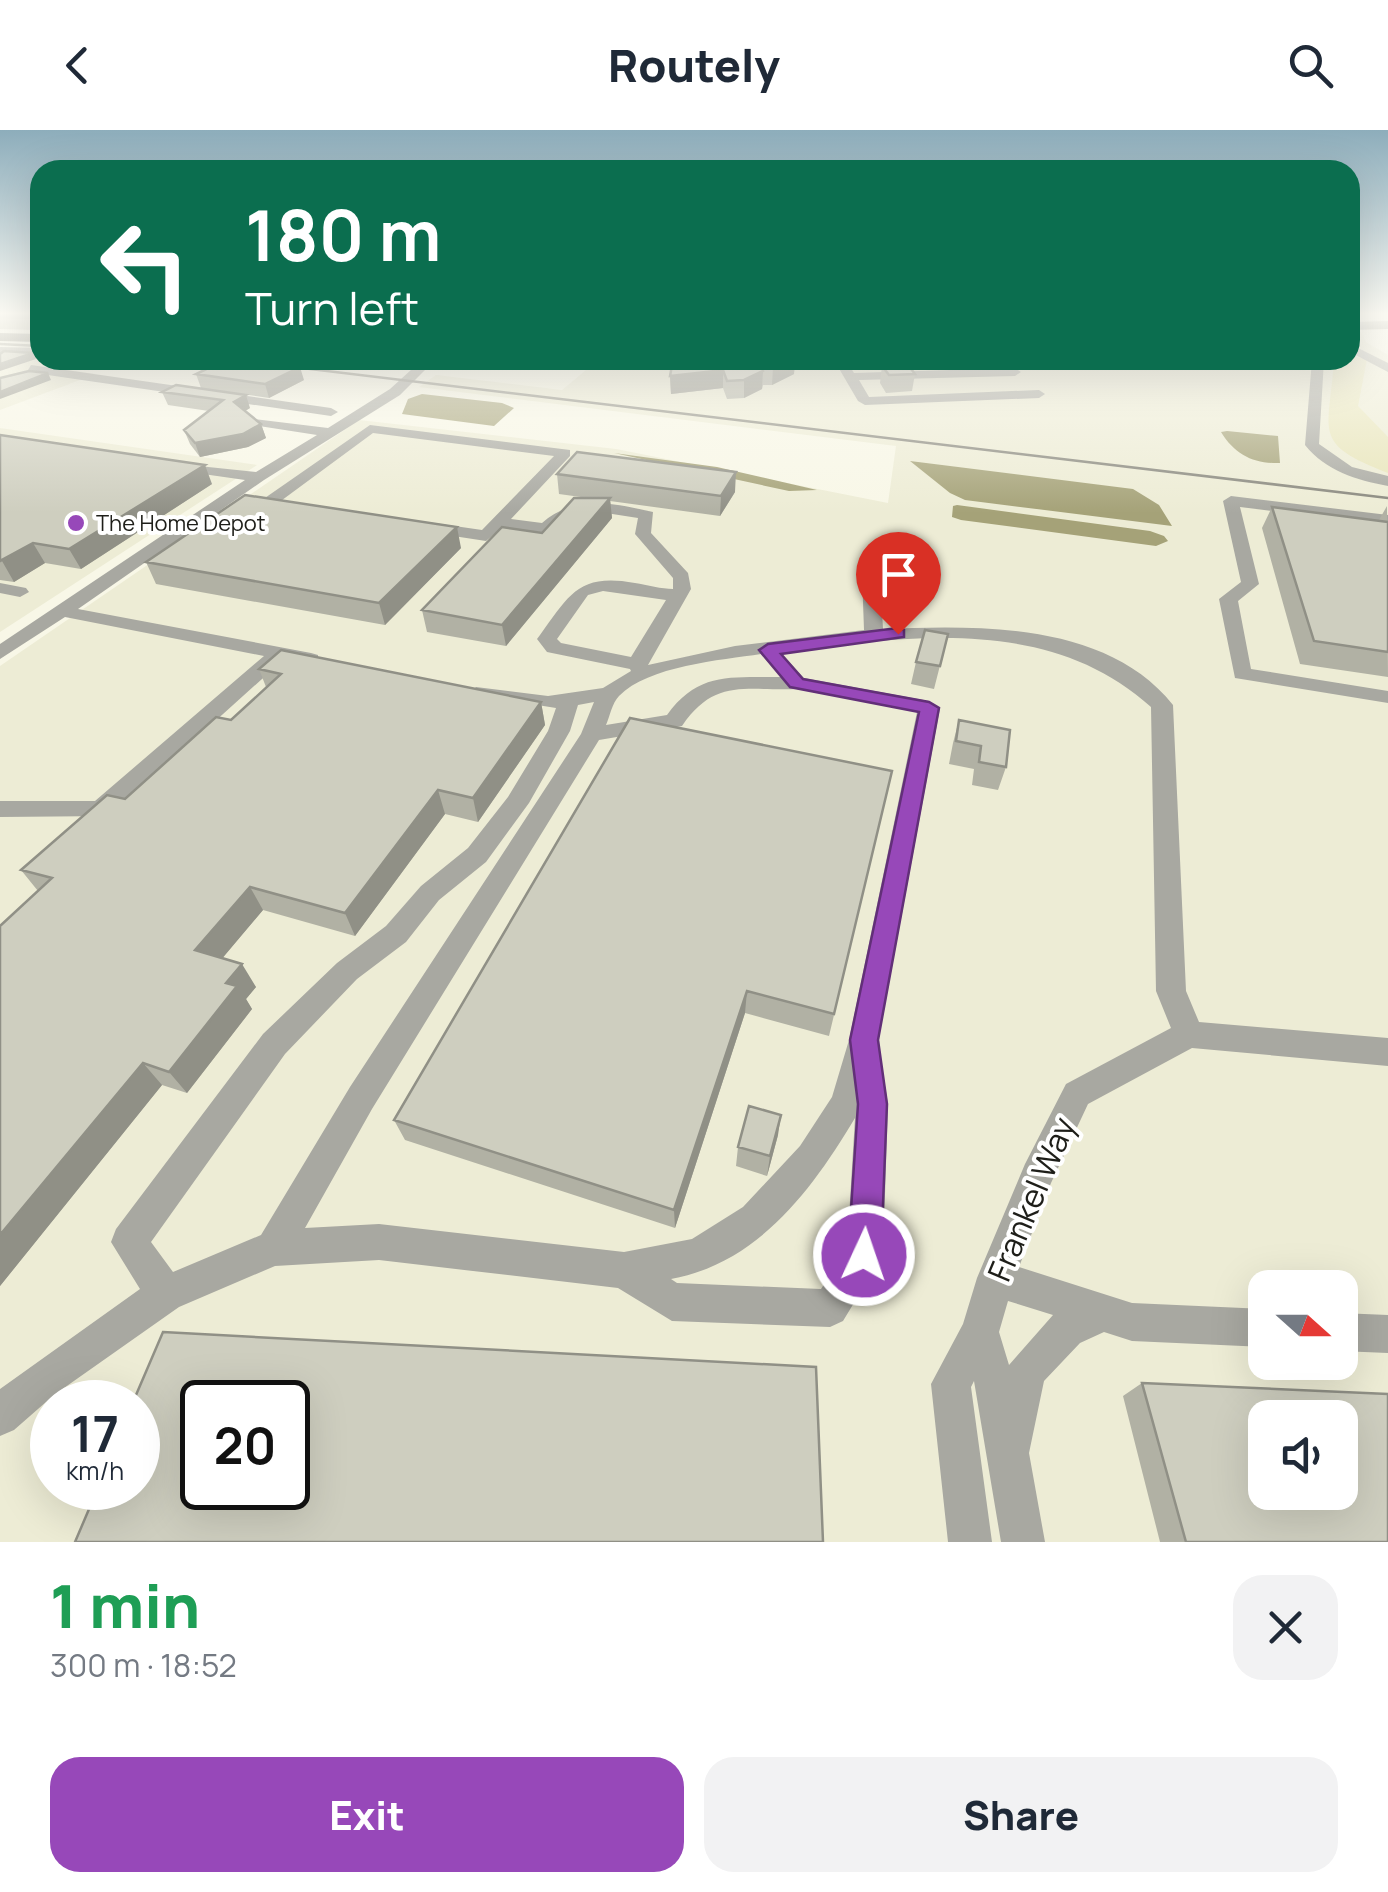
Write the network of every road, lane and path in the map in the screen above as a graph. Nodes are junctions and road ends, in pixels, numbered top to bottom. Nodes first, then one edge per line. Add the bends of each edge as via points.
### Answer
1 (118, 381) edge
2 (409, 381) edge
3 (853, 381) edge
4 (1317, 381) edge
5 (1039, 394) dead end
6 (331, 412) dead end
7 (259, 422) edge
8 (327, 432) junction
9 (150, 463) edge
10 (259, 477) junction
11 (1388, 482) edge
12 (230, 497) junction
13 (268, 503) junction
14 (290, 506) edge
15 (1388, 520) edge
16 (499, 522) junction
17 (419, 526) edge
18 (870, 574) dead end
19 (0, 588) edge
20 (20, 592) dead end
21 (677, 596) junction
22 (61, 611) junction
23 (874, 635) junction
24 (768, 650) junction
25 (279, 652) junction
26 (0, 653) edge
27 (336, 664) edge
28 (639, 668) junction
29 (797, 683) junction
30 (471, 689) edge
31 (610, 693) junction
32 (1388, 697) edge
33 (569, 700) junction
34 (592, 734) junction
35 (0, 808) edge
36 (1189, 1034) junction
37 (864, 1040) junction
38 (1388, 1052) edge
39 (274, 1248) junction
40 (624, 1270) junction
41 (996, 1278) junction
42 (166, 1294) junction
43 (1103, 1313) junction
44 (1248, 1327) edge
45 (980, 1332) junction
46 (1358, 1333) edge
47 (1388, 1334) edge
48 (0, 1416) edge
49 (1010, 1461) junction
50 (970, 1542) edge
51 (1024, 1542) edge

1 - 6 street
2 - 8 street
3 - 5 street via 865,401
4 - 11 street via 1312,445 1328,461
7 - 8 street
8 - 10 street
9 - 10 street
10 - 12 street
12 - 13 street
12 - 22 street
13 - 14 street
13 - 16 street via 370,429 564,452
15 - 32 street via 1231,501 1250,584 1228,598 1242,674
16 - 17 street via 486,536
16 - 21 street via 546,528 576,506 647,515 643,534 682,577
18 - 23 street
19 - 20 street
21 - 28 street
21 - 28 street via 589,588 548,639 554,648
22 - 25 street
22 - 26 street
23 - 24 street
23 - 36 street via 964,631 1034,640 1112,663 1162,705 1171,991
24 - 28 street
24 - 29 street
25 - 27 street
25 - 35 street via 101,810
28 - 31 street
29 - 34 street via 716,684 690,697 674,721
29 - 37 street via 929,708
30 - 33 street via 548,703
31 - 33 street
31 - 34 street
33 - 42 street via 517,804 477,855 274,1044 129,1242
34 - 39 street
36 - 38 street
36 - 41 street, Frankel Way via 1077,1094
37 - 40 street via 846,1104 812,1158 756,1220 698,1256
37 - 40 street via 872,1104 864,1255 830,1308 672,1302
39 - 40 street via 379,1242
39 - 42 street
41 - 43 street
41 - 45 street, Frankel Way
42 - 48 street
43 - 44 street via 1132,1322
43 - 49 street via 1066,1329 1026,1372
45 - 49 street
45 - 50 street, Frankel Way via 951,1384
46 - 47 street
49 - 51 street

